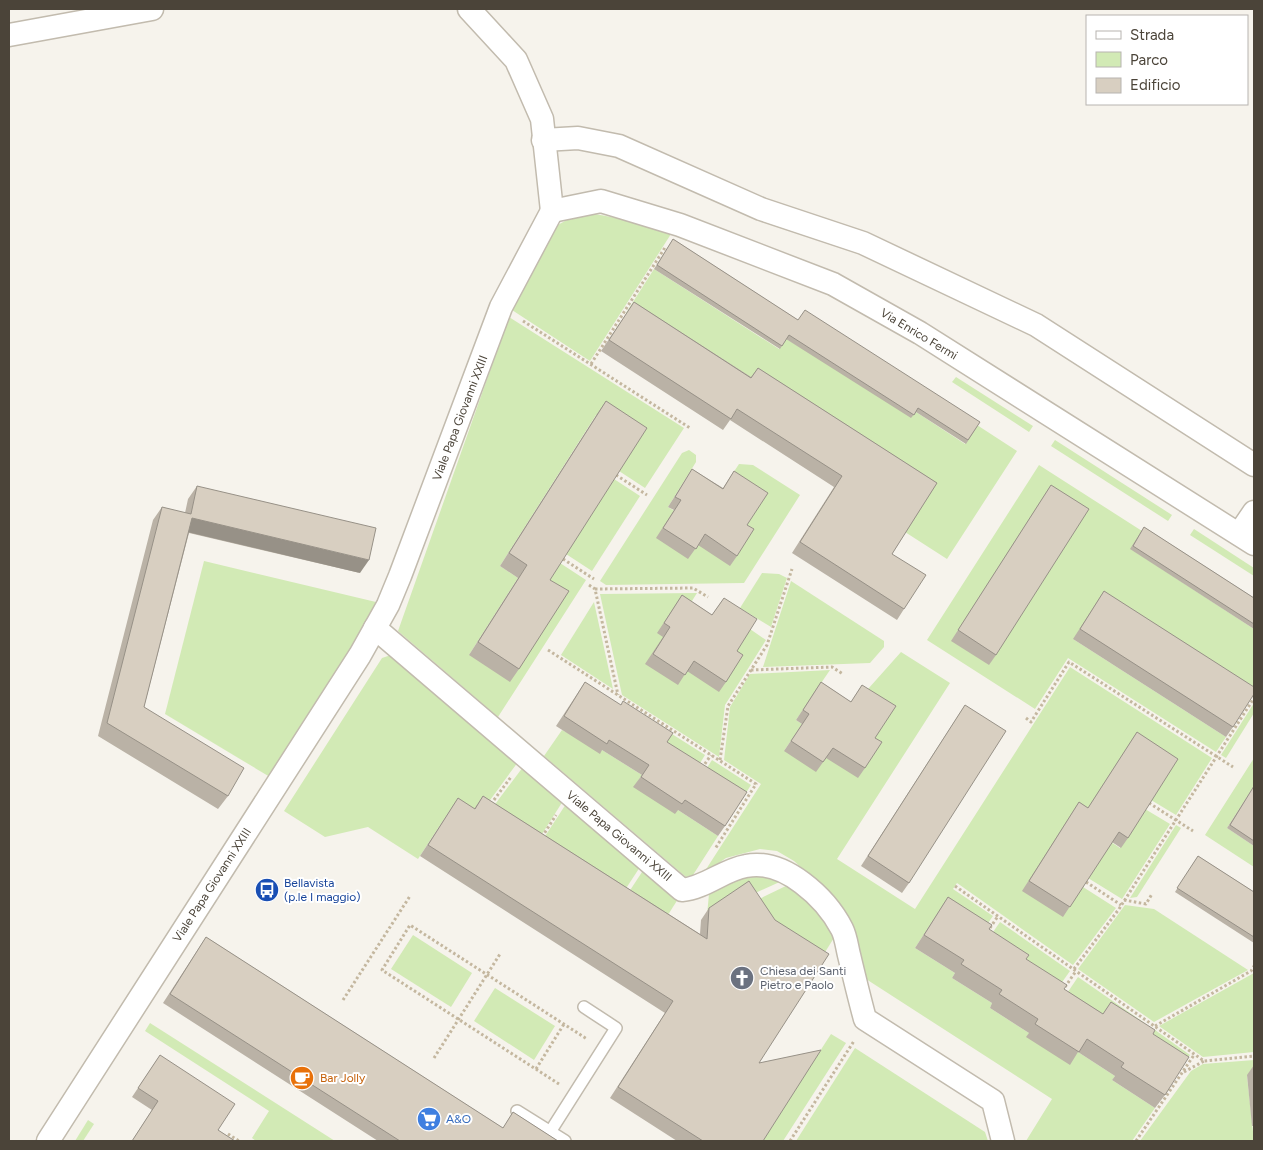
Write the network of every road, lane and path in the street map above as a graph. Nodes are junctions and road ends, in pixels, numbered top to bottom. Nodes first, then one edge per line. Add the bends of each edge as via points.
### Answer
1 (152, 9) edge
2 (469, 9) edge
3 (9, 35) edge
4 (543, 140) junction
5 (552, 211) junction
6 (680, 225) junction
7 (501, 307) junction
8 (591, 364) junction
9 (690, 428) dead end
10 (1254, 465) edge
11 (616, 475) edge
12 (648, 495) dead end
13 (1254, 512) edge
14 (1247, 539) edge
15 (563, 559) edge
16 (792, 568) dead end
17 (594, 579) dead end
18 (590, 585) dead end
19 (595, 589) junction
20 (708, 597) dead end
21 (375, 628) junction
22 (548, 650) edge
23 (751, 670) junction
24 (843, 674) dead end
25 (618, 696) junction
26 (1254, 698) edge
27 (630, 703) junction
28 (626, 709) edge
29 (1026, 718) dead end
30 (711, 754) junction
31 (526, 757) junction
32 (1216, 757) junction
33 (720, 760) junction
34 (1233, 767) dead end
35 (697, 775) edge
36 (570, 794) junction
37 (1149, 803) edge
38 (491, 805) edge
39 (1176, 820) junction
40 (1193, 831) dead end
41 (541, 838) edge
42 (1086, 882) edge
43 (955, 886) dead end
44 (689, 889) junction
45 (1152, 894) dead end
46 (410, 896) dead end
47 (1124, 900) junction
48 (1121, 905) junction
49 (998, 916) junction
50 (988, 931) edge
51 (500, 954) dead end
52 (1254, 966) edge
53 (1075, 970) junction
54 (487, 975) junction
55 (1062, 991) edge
56 (343, 1000) dead end
57 (584, 1007) dead end
58 (459, 1019) junction
59 (867, 1020) junction
60 (564, 1024) junction
61 (1154, 1025) junction
62 (1147, 1032) edge
63 (603, 1049) junction
64 (1194, 1054) junction
65 (1254, 1056) edge
66 (434, 1058) dead end
67 (1204, 1061) junction
68 (536, 1069) junction
69 (1183, 1072) junction
70 (574, 1093) junction
71 (517, 1111) dead end
72 (550, 1132) junction
73 (228, 1134) edge
74 (48, 1141) edge
75 (239, 1141) edge
76 (565, 1141) edge
77 (790, 1141) edge
78 (1003, 1141) edge
79 (1136, 1141) edge

1 - 3 street
2 - 4 street via 516,60 542,119
4 - 5 street
4 - 10 street via 578,138 619,146 761,209 863,243 1036,325
5 - 6 street, Via Enrico Fermi via 601,201
5 - 7 street, Viale Papa Giovanni XXIII
6 - 8 path
6 - 14 street, Via Enrico Fermi via 833,284 920,333
7 - 8 path
7 - 21 street, Viale Papa Giovanni XXIII via 400,576
8 - 9 path
11 - 12 path
13 - 14 street
15 - 17 path
16 - 23 path via 767,645
18 - 19 path
19 - 20 path via 693,588
19 - 25 path
21 - 31 street, Viale Papa Giovanni XXIII
21 - 74 street, Viale Papa Giovanni XXIII
22 - 25 path
23 - 24 path via 832,667
23 - 33 path via 728,706
25 - 27 path
26 - 32 path
27 - 28 path
27 - 30 path
29 - 32 path via 1031,722 1069,662
30 - 33 path
30 - 35 path
31 - 36 street, Viale Papa Giovanni XXIII
31 - 38 path
32 - 34 path
32 - 39 path
33 - 44 path via 756,784
36 - 41 path
36 - 44 street, Viale Papa Giovanni XXIII via 682,890
37 - 39 path
39 - 40 path
39 - 47 path
42 - 48 path
43 - 49 path
44 - 59 street via 747,865 773,867 796,878 820,898 843,930 864,1019
45 - 47 path via 1146,904
46 - 56 path
47 - 48 path
48 - 53 path
49 - 50 path
49 - 53 path
51 - 54 path
52 - 61 path via 1251,971
53 - 55 path
53 - 61 path
54 - 58 path
54 - 58 path via 410,925 382,970
54 - 60 path
57 - 63 lane via 616,1028
58 - 66 path
58 - 68 path
59 - 77 path
59 - 78 street via 993,1101
60 - 63 path
60 - 68 path
61 - 62 path
61 - 64 path
63 - 70 lane
64 - 67 path
64 - 69 path
65 - 67 path
67 - 69 path
68 - 70 path
69 - 79 path
70 - 72 lane
71 - 72 lane
72 - 76 lane
73 - 75 path

